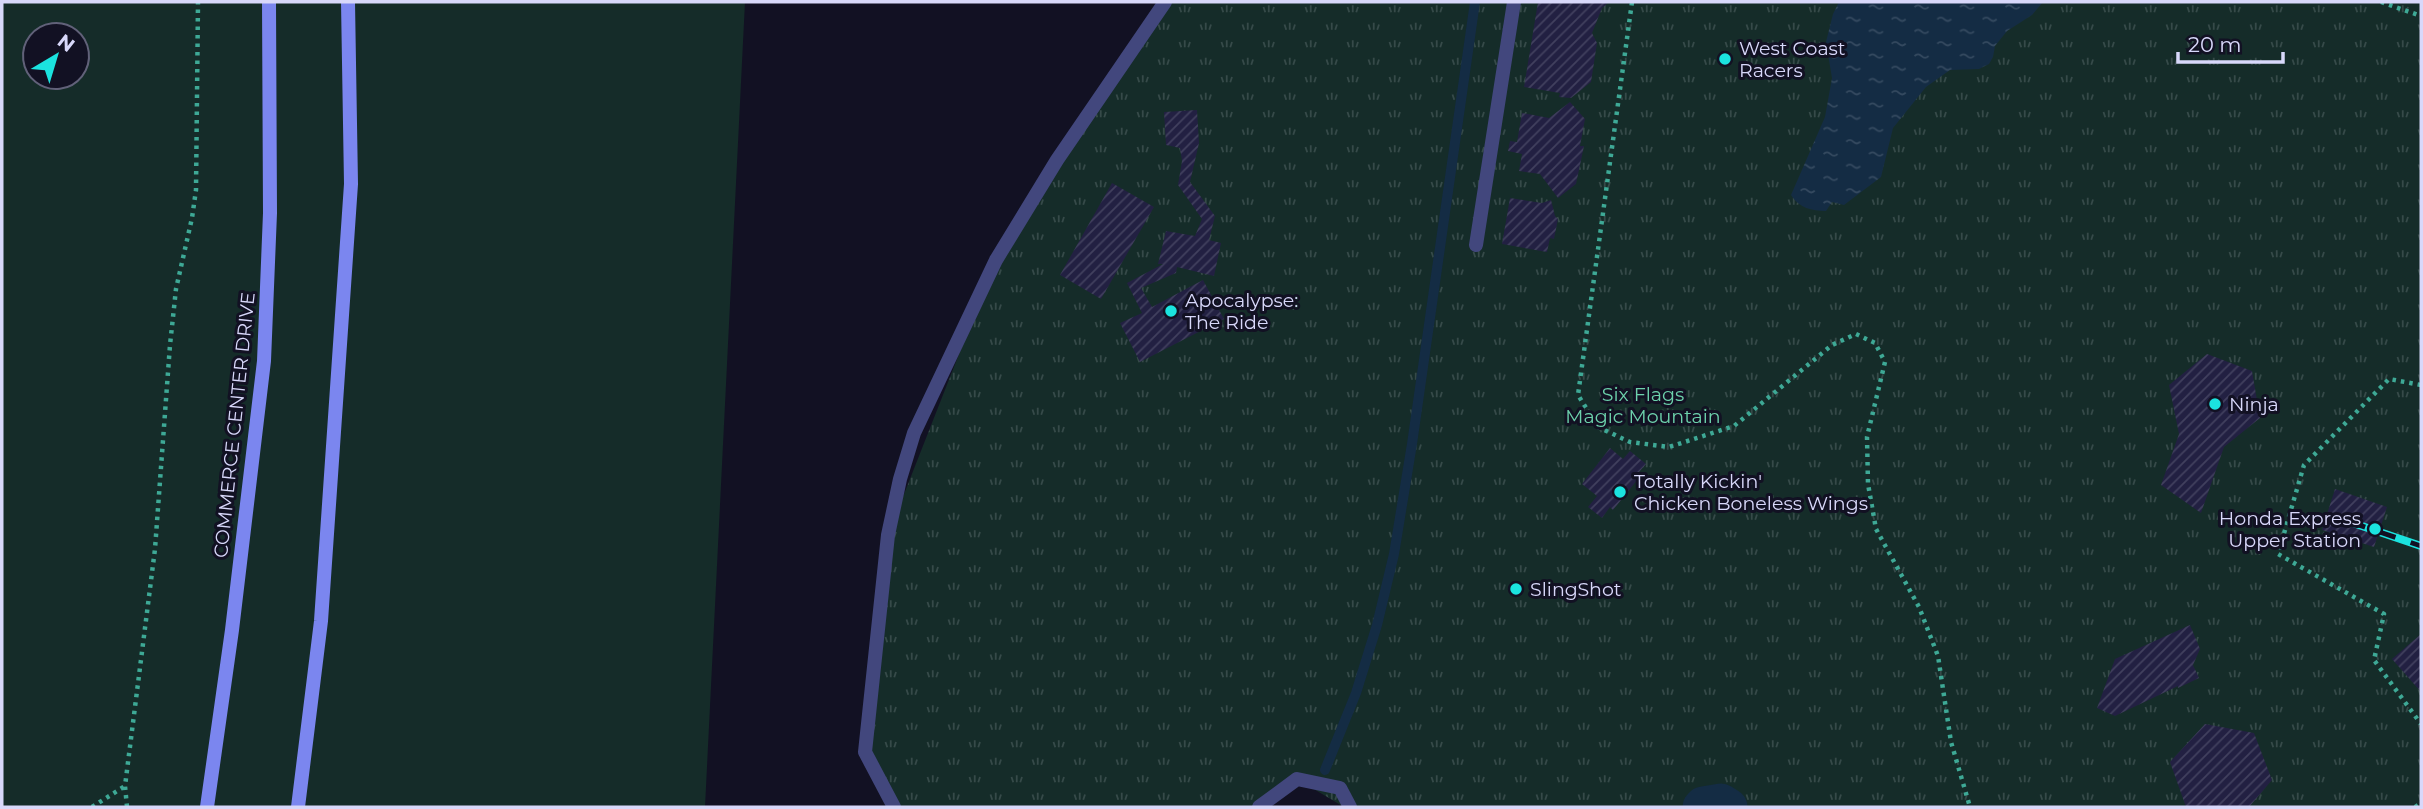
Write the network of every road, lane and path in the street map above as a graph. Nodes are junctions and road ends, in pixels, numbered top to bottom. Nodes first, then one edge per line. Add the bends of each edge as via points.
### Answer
1 (198, 2) edge
2 (269, 2) edge
3 (348, 2) edge
4 (1165, 2) edge
5 (1514, 2) edge
6 (1632, 2) edge
7 (2381, 2) edge
8 (2421, 16) edge
9 (1476, 245) dead end
10 (2421, 385) edge
11 (2421, 724) edge
12 (125, 786) junction
13 (2421, 803) edge
14 (92, 807) edge
15 (127, 807) edge
16 (207, 807) edge
17 (298, 807) edge
18 (894, 807) edge
19 (1259, 807) edge
20 (1350, 807) edge
21 (1970, 807) edge
22 (2415, 807) edge

1 - 12 path via 196,190 175,300 155,549
2 - 16 main road, COMMERCE CENTER DRIVE via 270,213 264,361
3 - 17 main road via 349,225 321,621
4 - 18 lane via 1057,160 996,260 914,433 888,535 865,752
5 - 9 lane
6 - 21 path via 1578,395 1598,427 1630,442 1669,447 1734,426 1832,345 1856,334 1875,343 1885,362 1867,437 1868,484 1876,529 1919,607 1938,656 1951,742
7 - 8 path
10 - 11 path via 2389,379 2304,465 2278,554 2384,614 2374,660
12 - 14 path
12 - 15 path
13 - 22 path
19 - 20 lane via 1297,779 1340,788

